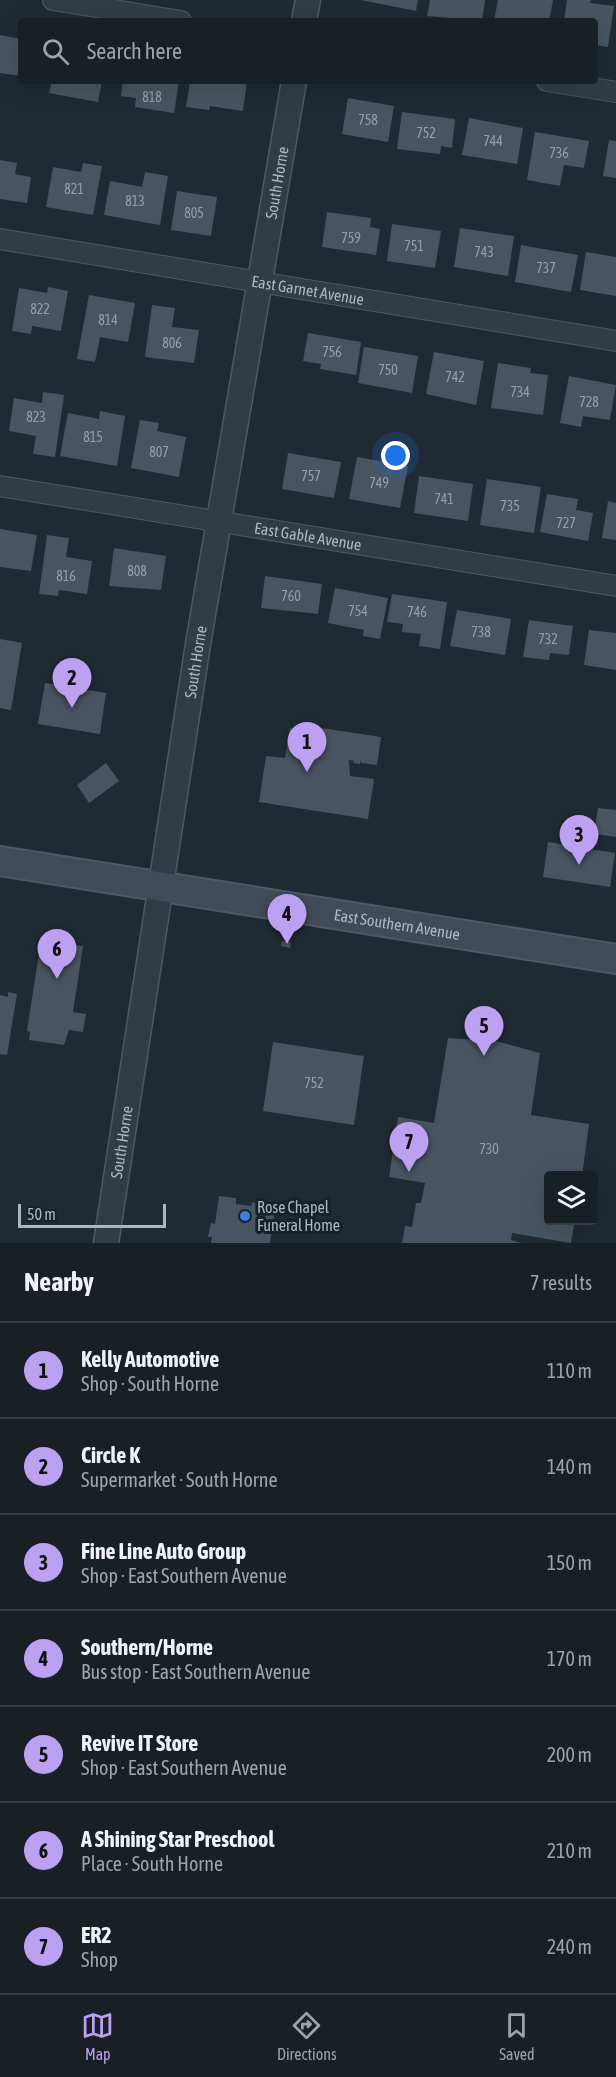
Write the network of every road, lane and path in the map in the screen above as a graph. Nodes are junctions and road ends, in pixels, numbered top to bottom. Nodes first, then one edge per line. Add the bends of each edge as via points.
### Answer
1 (53, 0) edge
2 (308, 0) edge
3 (163, 18) edge
4 (305, 18) edge
5 (293, 84) edge
6 (566, 84) edge
7 (616, 92) edge
8 (0, 239) edge
9 (258, 283) junction
10 (616, 341) edge
11 (0, 486) edge
12 (219, 522) junction
13 (616, 586) edge
14 (0, 861) edge
15 (162, 887) junction
16 (616, 959) edge
17 (106, 1243) edge

1 - 3 street
2 - 4 street
5 - 9 street, South Horne
6 - 7 street
8 - 9 street, East Garnet Avenue
9 - 10 street, East Garnet Avenue
9 - 12 street, South Horne
11 - 12 street, East Gable Avenue
12 - 13 street, East Gable Avenue
12 - 15 street, South Horne
14 - 15 main road, East Southern Avenue
15 - 16 main road, East Southern Avenue
15 - 17 street, South Horne

